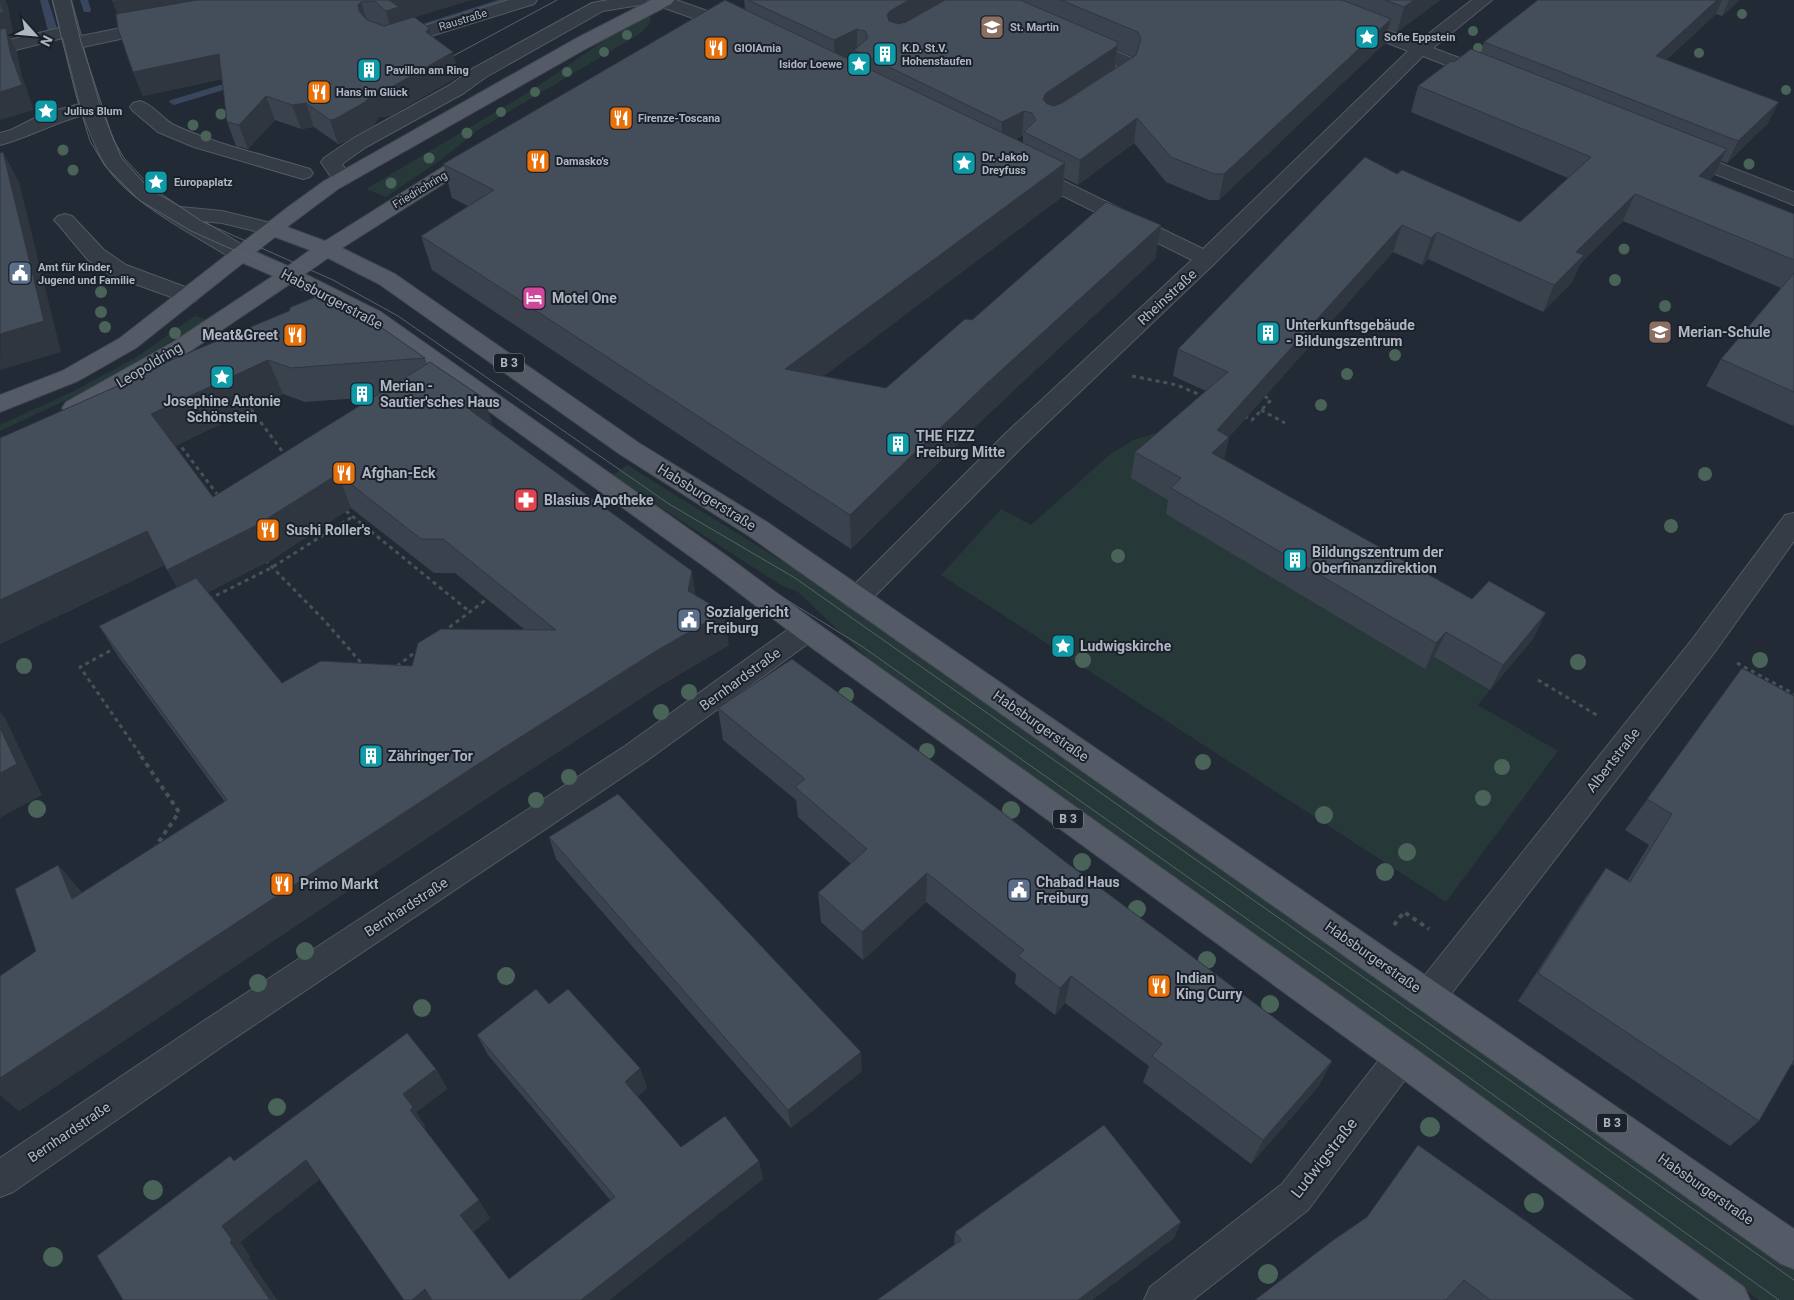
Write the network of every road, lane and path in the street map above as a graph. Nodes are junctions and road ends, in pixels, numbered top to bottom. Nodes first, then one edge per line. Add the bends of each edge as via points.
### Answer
1 (62, 0) edge
2 (528, 0) edge
3 (640, 0) edge
4 (662, 0) edge
5 (1296, 0) edge
6 (1483, 0) edge
7 (723, 5) edge
8 (706, 15) junction
9 (171, 23) edge
10 (682, 30) edge
11 (376, 35) edge
12 (756, 35) edge
13 (1064, 35) edge
14 (72, 37) junction
15 (0, 48) edge
16 (1420, 49) junction
17 (1502, 82) edge
18 (1093, 95) edge
19 (90, 107) junction
20 (140, 107) dead end
21 (9, 137) edge
22 (490, 146) edge
23 (1666, 148) edge
24 (1011, 162) edge
25 (303, 173) dead end
26 (342, 179) junction
27 (1794, 199) edge
28 (170, 212) junction
29 (65, 220) dead end
30 (272, 229) junction
31 (327, 250) junction
32 (241, 254) junction
33 (1206, 260) junction
34 (290, 275) junction
35 (188, 296) junction
36 (1130, 375) dead end
37 (1264, 396) edge
38 (1210, 400) edge
39 (0, 404) edge
40 (251, 409) edge
41 (1261, 410) junction
42 (1243, 416) edge
43 (54, 417) edge
44 (1285, 422) dead end
45 (173, 435) edge
46 (290, 462) edge
47 (225, 504) edge
48 (346, 512) edge
49 (352, 517) junction
50 (1794, 522) edge
51 (265, 560) edge
52 (270, 568) junction
53 (487, 599) edge
54 (856, 599) junction
55 (204, 602) edge
56 (470, 612) junction
57 (807, 630) junction
58 (439, 635) edge
59 (124, 644) edge
60 (1704, 645) junction
61 (423, 647) edge
62 (365, 668) edge
63 (392, 670) edge
64 (1538, 680) dead end
65 (1794, 694) edge
66 (1596, 714) dead end
67 (152, 853) edge
68 (1463, 952) junction
69 (1371, 956) junction
70 (1429, 996) junction
71 (1401, 1058) junction
72 (0, 1179) edge
73 (1794, 1251) edge
74 (1163, 1300) edge
75 (1731, 1300) edge

1 - 14 street
2 - 11 street, Raustraße via 390,42
3 - 26 street via 598,7 359,143 331,162
4 - 8 street
4 - 26 main road
5 - 16 street
6 - 16 street, Rheinstraße
7 - 8 main road
8 - 10 main road
8 - 12 street
9 - 14 street
13 - 18 street via 1127,62 1125,74
14 - 15 street
14 - 19 street
16 - 17 street
16 - 33 street, Rheinstraße
19 - 21 street via 52,117
19 - 28 street via 111,158 120,171 142,193
20 - 25 street via 165,128 201,143
22 - 31 main road, Friedrichring
23 - 27 street
24 - 33 street
26 - 30 main road
28 - 30 street via 222,218
28 - 32 street
29 - 35 street via 96,255 118,270
30 - 31 main road, Habsburgerstraße / B 3
30 - 32 main road
31 - 34 main road, Friedrichring
31 - 54 main road, Habsburgerstraße / B 3 via 388,279 630,449 758,529
32 - 34 main road, Habsburgerstraße / B 3
32 - 35 main road
33 - 54 street, Rheinstraße via 1014,440
34 - 43 main road, Leopoldring via 137,373
34 - 57 main road, Habsburgerstraße / B 3 via 373,317
35 - 39 main road via 102,359 54,383
36 - 38 path via 1177,384
37 - 41 path via 1271,400
40 - 46 path
41 - 42 path via 1252,420
41 - 44 path
45 - 47 path
48 - 49 path
49 - 52 path
49 - 56 path
50 - 60 street, Albertstraße
51 - 52 path
52 - 55 path
52 - 62 path via 324,620
53 - 56 path
54 - 69 main road, Habsburgerstraße / B 3
56 - 58 path
57 - 71 main road, Habsburgerstraße / B 3
57 - 72 street, Bernhardstraße via 542,818 211,1035
59 - 67 path via 80,667 179,812
60 - 65 path
60 - 68 street, Albertstraße
61 - 63 path
64 - 66 path
68 - 69 path via 1404,912
68 - 70 street, Albertstraße
69 - 70 main road, Habsburgerstraße / B 3
70 - 73 main road, Habsburgerstraße / B 3
71 - 74 street, Ludwigstraße via 1295,1197
71 - 75 main road, Habsburgerstraße / B 3

